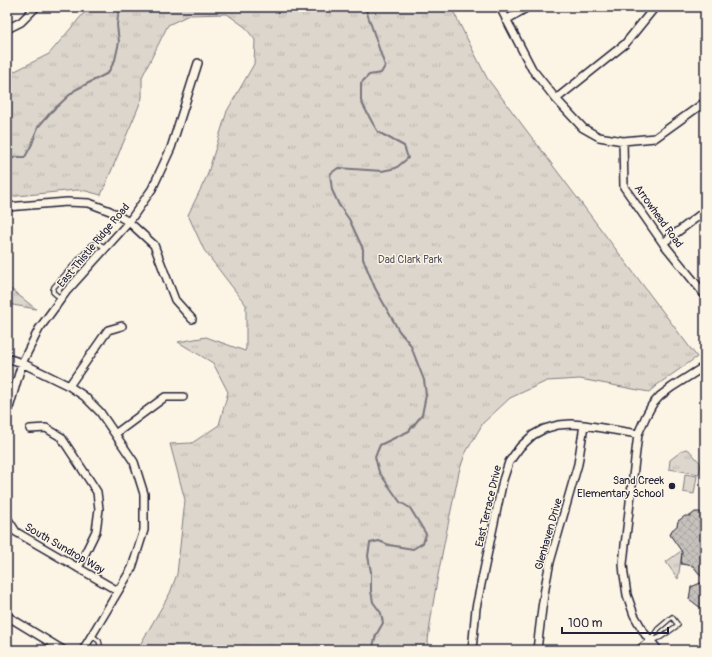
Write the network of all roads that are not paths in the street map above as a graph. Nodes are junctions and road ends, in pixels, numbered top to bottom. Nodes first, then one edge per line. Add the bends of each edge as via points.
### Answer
1 (36, 7) edge
2 (500, 7) edge
3 (528, 7) edge
4 (656, 7) edge
5 (506, 20) junction
6 (7, 29) edge
7 (198, 63) dead end
8 (556, 99) junction
9 (705, 102) edge
10 (623, 141) junction
11 (7, 207) edge
12 (705, 211) edge
13 (129, 222) junction
14 (663, 243) junction
15 (106, 248) junction
16 (705, 295) edge
17 (61, 299) junction
18 (192, 319) dead end
19 (122, 326) dead end
20 (7, 358) edge
21 (22, 363) junction
22 (705, 366) edge
23 (68, 386) junction
24 (183, 397) dead end
25 (7, 414) edge
26 (584, 425) junction
27 (30, 429) dead end
28 (115, 434) junction
29 (638, 434) junction
30 (7, 518) edge
31 (78, 568) junction
32 (118, 591) junction
33 (7, 616) edge
34 (91, 635) junction
35 (650, 641) junction
36 (63, 650) edge
37 (83, 650) edge
38 (97, 650) edge
39 (472, 650) edge
40 (537, 650) edge
41 (640, 650) edge
42 (658, 650) edge

1 - 6 street via 21,22
2 - 5 street
3 - 5 street
4 - 8 street via 625,44
5 - 8 street via 532,68
7 - 13 street, East Thistle Ridge Road via 171,148 152,189
8 - 10 street via 583,128 599,137
9 - 10 street via 655,138
10 - 14 street, Arrowhead Road via 624,187
11 - 13 street via 67,202 89,203
12 - 14 street
13 - 15 street, East Thistle Ridge Road
13 - 18 street via 154,245 175,300
14 - 16 street, Arrowhead Road
15 - 17 street, East Thistle Ridge Road
15 - 17 lane via 99,243 92,245 54,287 53,292
17 - 21 street, East Thistle Ridge Road via 39,329
19 - 23 street via 108,330
20 - 21 street
21 - 23 street
21 - 25 street, East Thistle Ridge Road
22 - 29 street via 660,396 649,410
23 - 28 street via 84,396 100,412
24 - 28 street via 165,397
26 - 29 street, East Terrace Drive
26 - 39 street, East Terrace Drive via 558,425 544,429 520,447 509,462 476,608
26 - 40 street, Glenhaven Drive via 578,464 550,562
27 - 31 street via 46,428 61,437 97,492 100,509 96,532
28 - 32 street via 134,462 144,494 144,530 132,568
29 - 35 street via 623,568 630,605
30 - 31 street, South Sundrop Way via 16,532
31 - 32 street, South Sundrop Way
32 - 34 street
33 - 36 street
34 - 37 street
34 - 38 lane via 100,641
35 - 35 lane via 658,629 672,618 678,625
35 - 41 street
35 - 42 street

